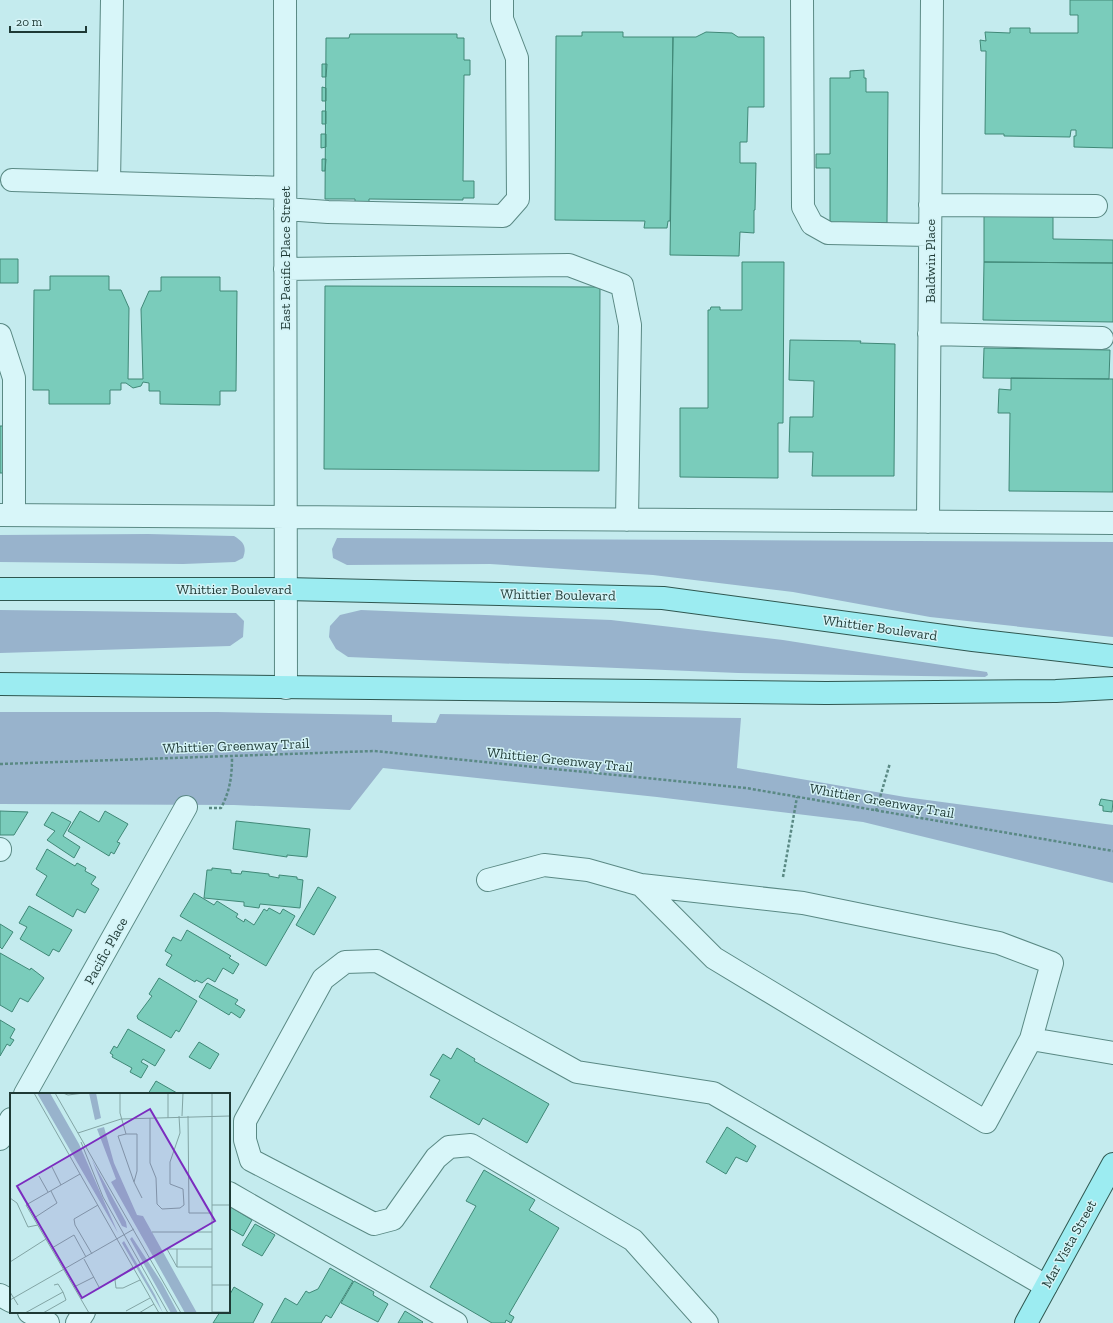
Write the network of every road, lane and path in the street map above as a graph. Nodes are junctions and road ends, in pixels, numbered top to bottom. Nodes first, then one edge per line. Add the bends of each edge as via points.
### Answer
1 (112, 0) edge
2 (285, 0) edge
3 (502, 0) edge
4 (802, 0) edge
5 (932, 0) edge
6 (12, 180) dead end
7 (109, 183) junction
8 (285, 198) junction
9 (930, 205) junction
10 (1096, 206) dead end
11 (930, 235) junction
12 (285, 269) junction
13 (929, 334) junction
14 (0, 335) edge
15 (1102, 338) dead end
16 (7, 515) edge
17 (286, 517) junction
18 (627, 520) junction
19 (928, 522) junction
20 (1113, 523) edge
21 (0, 589) edge
22 (286, 589) junction
23 (1113, 656) edge
24 (0, 684) edge
25 (286, 688) junction
26 (1113, 688) edge
27 (232, 757) junction
28 (890, 763) dead end
29 (0, 764) edge
30 (797, 797) junction
31 (186, 807) joint
32 (876, 811) junction
33 (1113, 851) edge
34 (488, 880) dead end
35 (641, 885) junction
36 (779, 900) junction
37 (1030, 1039) junction
38 (1113, 1053) edge
39 (26, 1093) edge
40 (10, 1122) edge
41 (0, 1139) edge
42 (1113, 1164) edge
43 (230, 1195) edge
44 (1046, 1286) junction
45 (0, 1295) edge
46 (10, 1301) edge
47 (31, 1313) edge
48 (83, 1313) edge
49 (48, 1323) edge
50 (77, 1323) edge
51 (456, 1323) edge
52 (707, 1323) edge
53 (1026, 1323) edge

1 - 7 street
2 - 8 street, East Pacific Place Street
3 - 8 street via 502,19 517,58 518,199 503,216 328,212
4 - 11 street via 803,207 812,224 828,233
5 - 9 street, Baldwin Place
6 - 7 street
7 - 8 street
8 - 12 street, East Pacific Place Street
9 - 10 street
9 - 11 street, Baldwin Place
11 - 13 street, Baldwin Place
12 - 17 street, East Pacific Place Street
12 - 18 street via 568,265 622,285 630,325
13 - 15 street
13 - 19 street, Baldwin Place
14 - 16 street via 14,378
16 - 17 street
17 - 18 street
17 - 22 street
18 - 19 street
19 - 20 street
21 - 22 main road, Whittier Boulevard
22 - 23 main road, Whittier Boulevard via 663,598 973,640
22 - 25 street
24 - 25 main road
25 - 26 main road via 834,693
27 - 29 path, Whittier Greenway Trail
27 - 30 path, Whittier Greenway Trail via 374,752 746,788
27 - 31 path via 229,792 221,808
28 - 32 path
30 - 32 path, Whittier Greenway Trail
30 - 36 path
31 - 39 street, Pacific Place
32 - 33 path, Whittier Greenway Trail
34 - 35 street via 544,865 588,870
35 - 36 street
35 - 37 street via 714,958 986,1122
36 - 37 street via 999,943 1052,963
37 - 38 street
40 - 41 street
42 - 44 main road, Mar Vista Street
43 - 51 street
44 - 52 street via 713,1093 578,1072 377,962 345,962 323,979 245,1122 245,1140 251,1160 374,1224 393,1219 436,1158 449,1147 471,1146 633,1240
44 - 53 main road, Mar Vista Street
45 - 46 street
47 - 49 street
48 - 50 street

